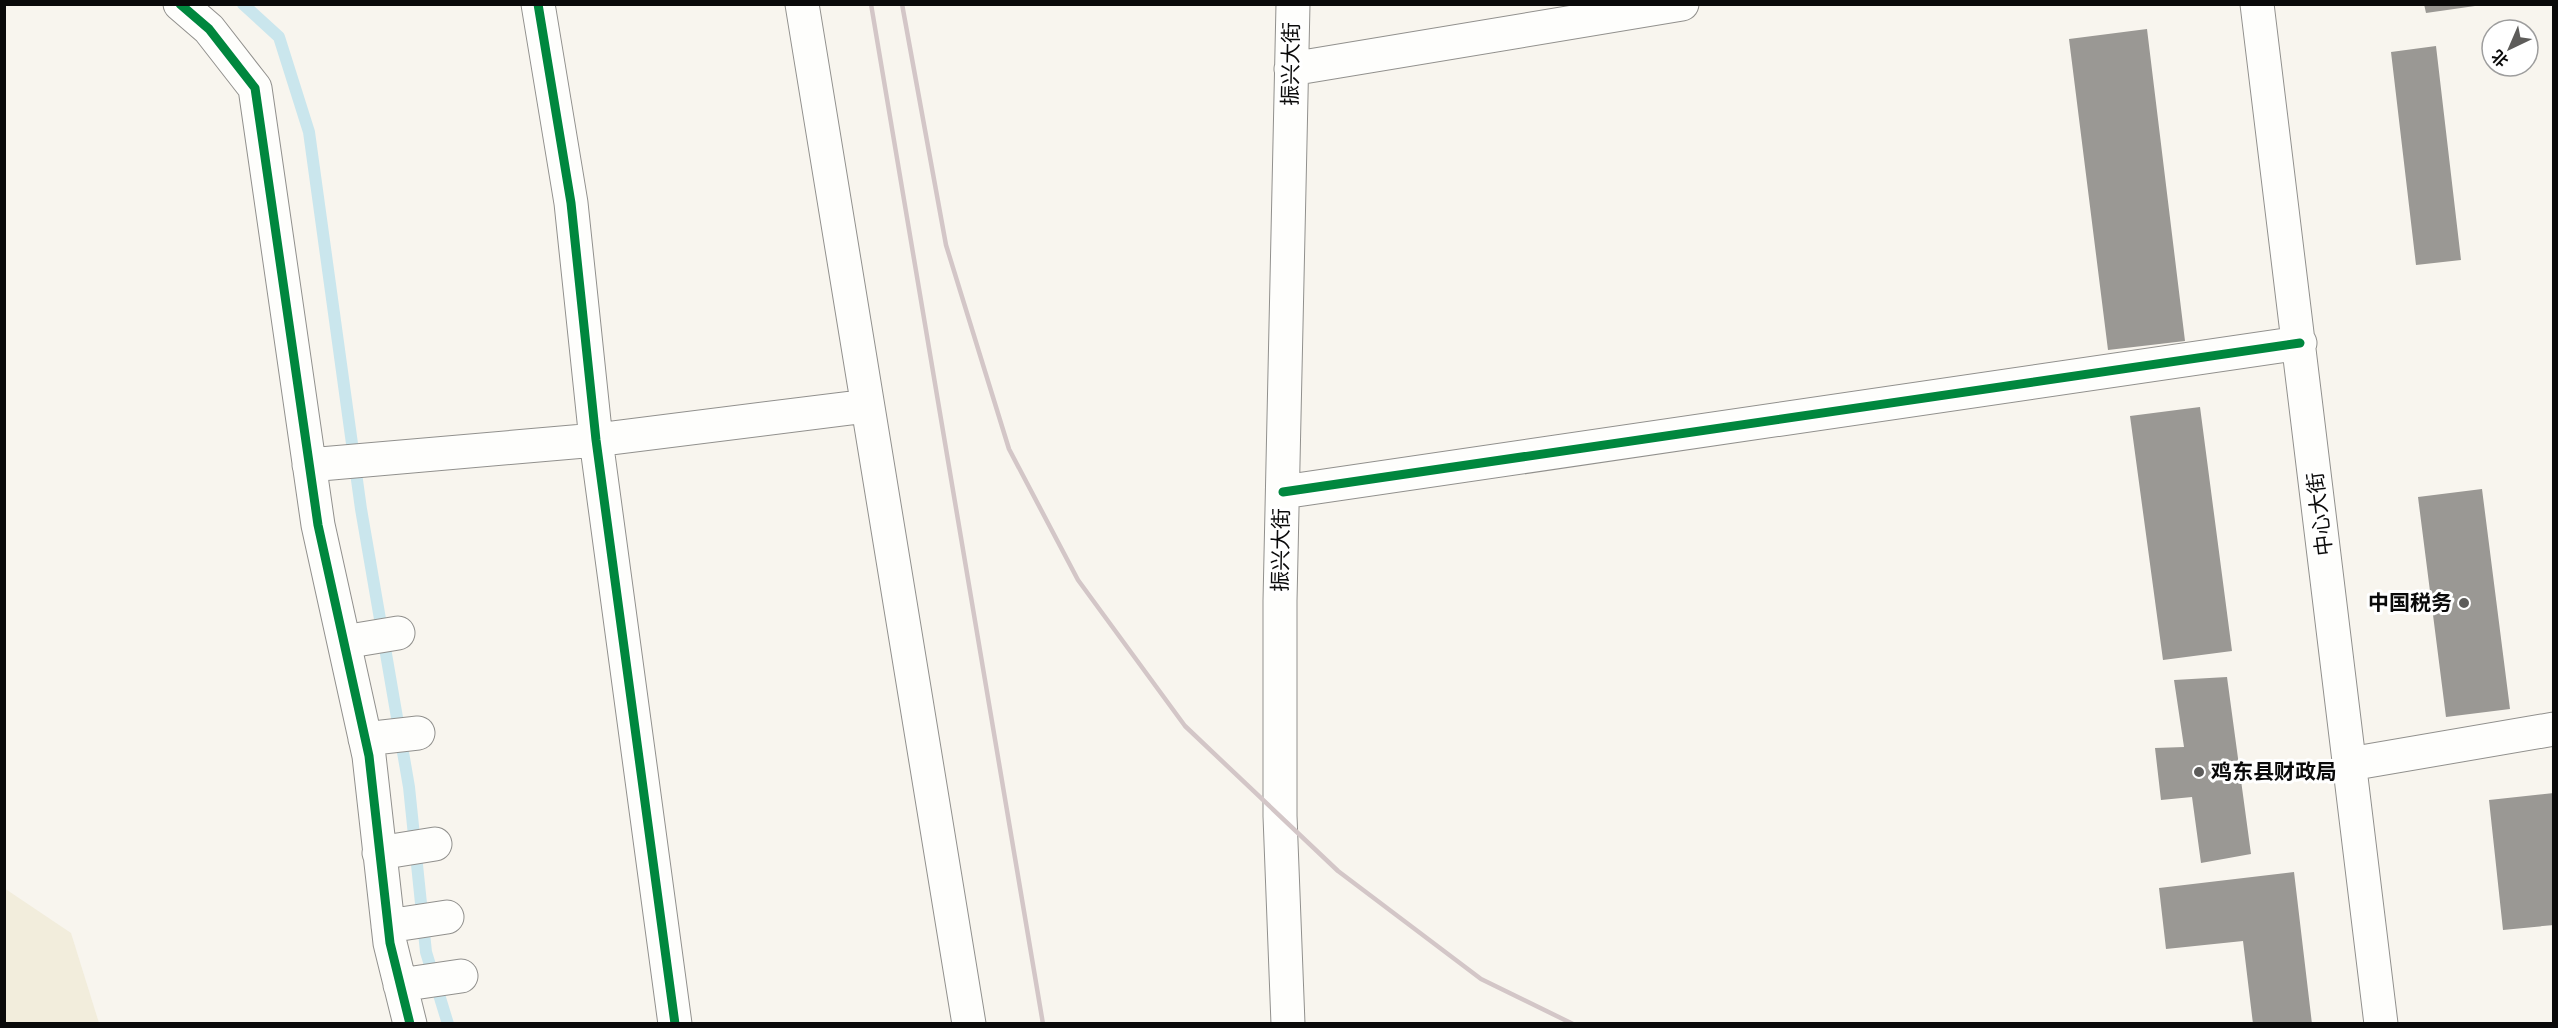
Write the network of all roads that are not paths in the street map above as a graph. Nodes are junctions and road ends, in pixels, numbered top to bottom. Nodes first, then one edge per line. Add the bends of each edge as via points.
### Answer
1 (180, 4) edge
2 (538, 4) edge
3 (802, 4) edge
4 (1293, 4) edge
5 (1682, 4) edge
6 (2257, 4) edge
7 (1291, 69) junction
8 (2300, 343) junction
9 (867, 406) junction
10 (596, 440) junction
11 (309, 465) junction
12 (1283, 492) junction
13 (398, 633) dead end
14 (344, 642) junction
15 (2553, 729) edge
16 (418, 733) dead end
17 (365, 739) junction
18 (2350, 764) junction
19 (435, 844) dead end
20 (379, 853) junction
21 (447, 917) dead end
22 (388, 926) junction
23 (461, 976) dead end
24 (400, 985) junction
25 (410, 1023) edge
26 (675, 1023) edge
27 (969, 1023) edge
28 (1288, 1023) edge
29 (2381, 1023) edge

1 - 11 street via 209,29 255,88
2 - 10 street via 571,203
3 - 9 street
4 - 7 street, 振兴大街
5 - 7 street
6 - 8 street, 中心大街
7 - 12 street, 振兴大街
8 - 12 street
8 - 18 street, 中心大街
9 - 10 street
9 - 27 street
10 - 11 street
10 - 26 street
11 - 14 street
12 - 28 street, 振兴大街 via 1280,816
13 - 14 street
14 - 17 street
15 - 18 street
16 - 17 street
17 - 20 street
18 - 29 street, 中心大街
19 - 20 street
20 - 22 street
21 - 22 street
22 - 24 street
23 - 24 street
24 - 25 street

